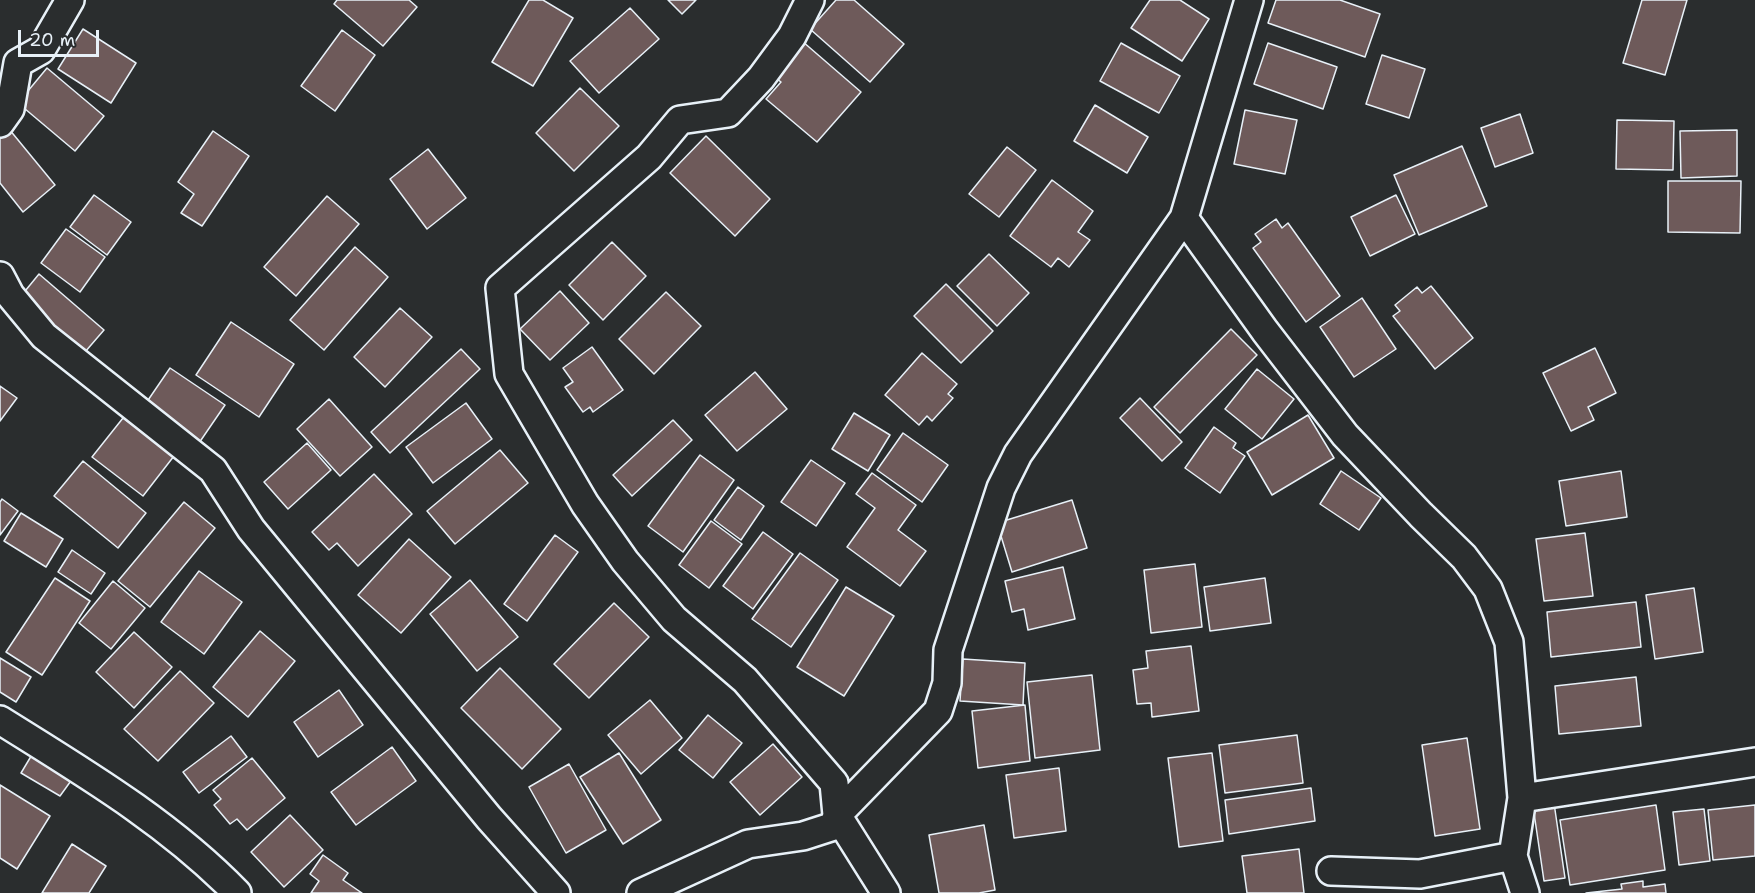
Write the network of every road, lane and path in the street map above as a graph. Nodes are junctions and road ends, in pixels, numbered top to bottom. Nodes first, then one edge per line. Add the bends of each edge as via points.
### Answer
1 (70, 0) edge
2 (810, 0) edge
3 (1249, 0) edge
4 (0, 123) edge
5 (1184, 218) junction
6 (0, 276) edge
7 (0, 720) edge
8 (1755, 762) edge
9 (1522, 798) junction
10 (837, 815) junction
11 (1513, 856) junction
12 (1331, 872) dead end
13 (237, 893) edge
14 (556, 893) edge
15 (641, 893) edge
16 (886, 893) edge
17 (1525, 893) edge

1 - 4 street via 41,50 18,63 10,110
2 - 10 street via 792,36 761,78 728,113 680,120 649,157 500,288 509,374 585,504 624,561 674,619 746,680 834,783
3 - 5 street
5 - 9 street via 1345,435 1464,557 1488,589 1509,642
5 - 10 street via 1025,444 1001,488 948,650 947,683 938,711
6 - 14 street via 10,295 44,336 213,470 251,529 489,818
7 - 13 street via 159,823
8 - 9 street
9 - 11 street
10 - 15 street via 834,826 803,836 748,844
10 - 16 street
11 - 12 street via 1420,874
11 - 17 street

